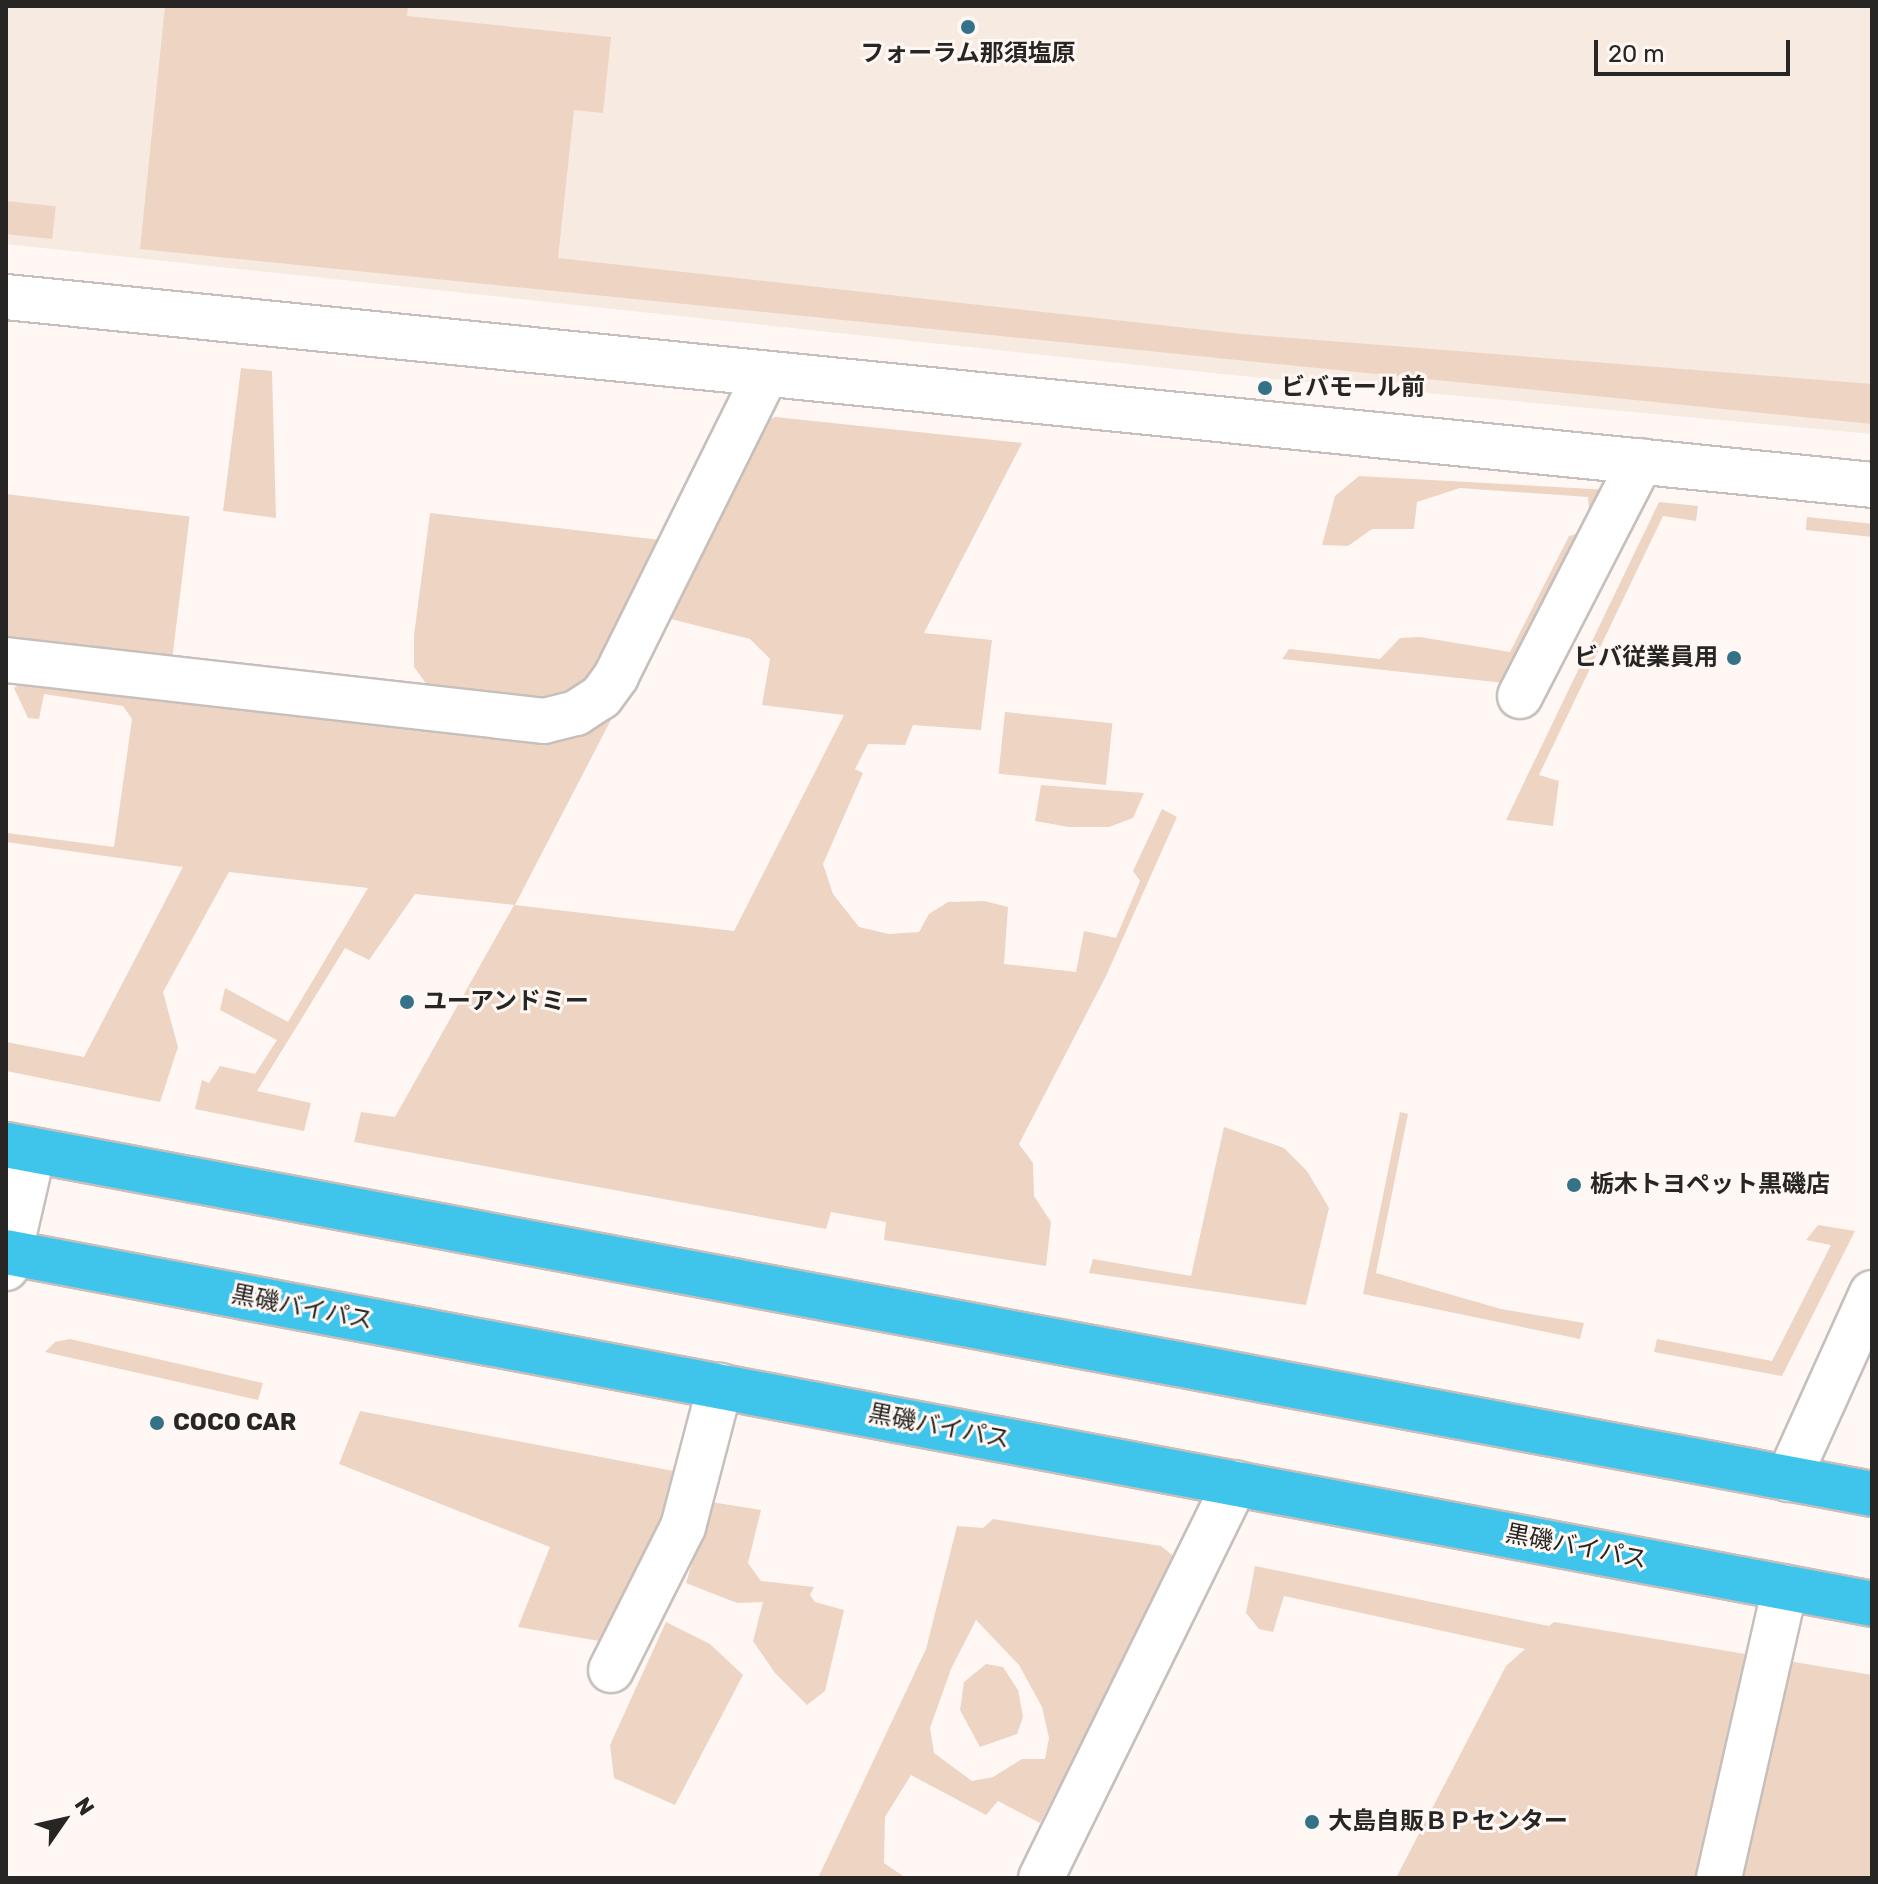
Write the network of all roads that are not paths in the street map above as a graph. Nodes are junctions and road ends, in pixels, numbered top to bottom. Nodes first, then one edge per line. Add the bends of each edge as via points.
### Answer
1 (6, 297) edge
2 (766, 374) junction
3 (1641, 461) junction
4 (1872, 485) edge
5 (6, 660) edge
6 (1520, 696) dead end
7 (20, 1148) edge
8 (7, 1258) edge
9 (1872, 1293) edge
10 (720, 1386) junction
11 (1788, 1479) junction
12 (1235, 1483) junction
13 (1872, 1494) edge
14 (1785, 1587) junction
15 (1872, 1604) edge
16 (611, 1670) dead end
17 (1041, 1878) edge
18 (1719, 1878) edge

1 - 2 street
2 - 3 street
2 - 5 street via 616,676 601,697 576,713 544,721
3 - 4 street
3 - 6 street
7 - 8 street
7 - 11 highway
8 - 10 highway, 黒磯バイパス
9 - 11 street
10 - 12 highway, 黒磯バイパス
10 - 16 street via 683,1527
11 - 13 highway
12 - 14 highway, 黒磯バイパス
12 - 17 street
14 - 15 highway, 黒磯バイパス
14 - 18 street

